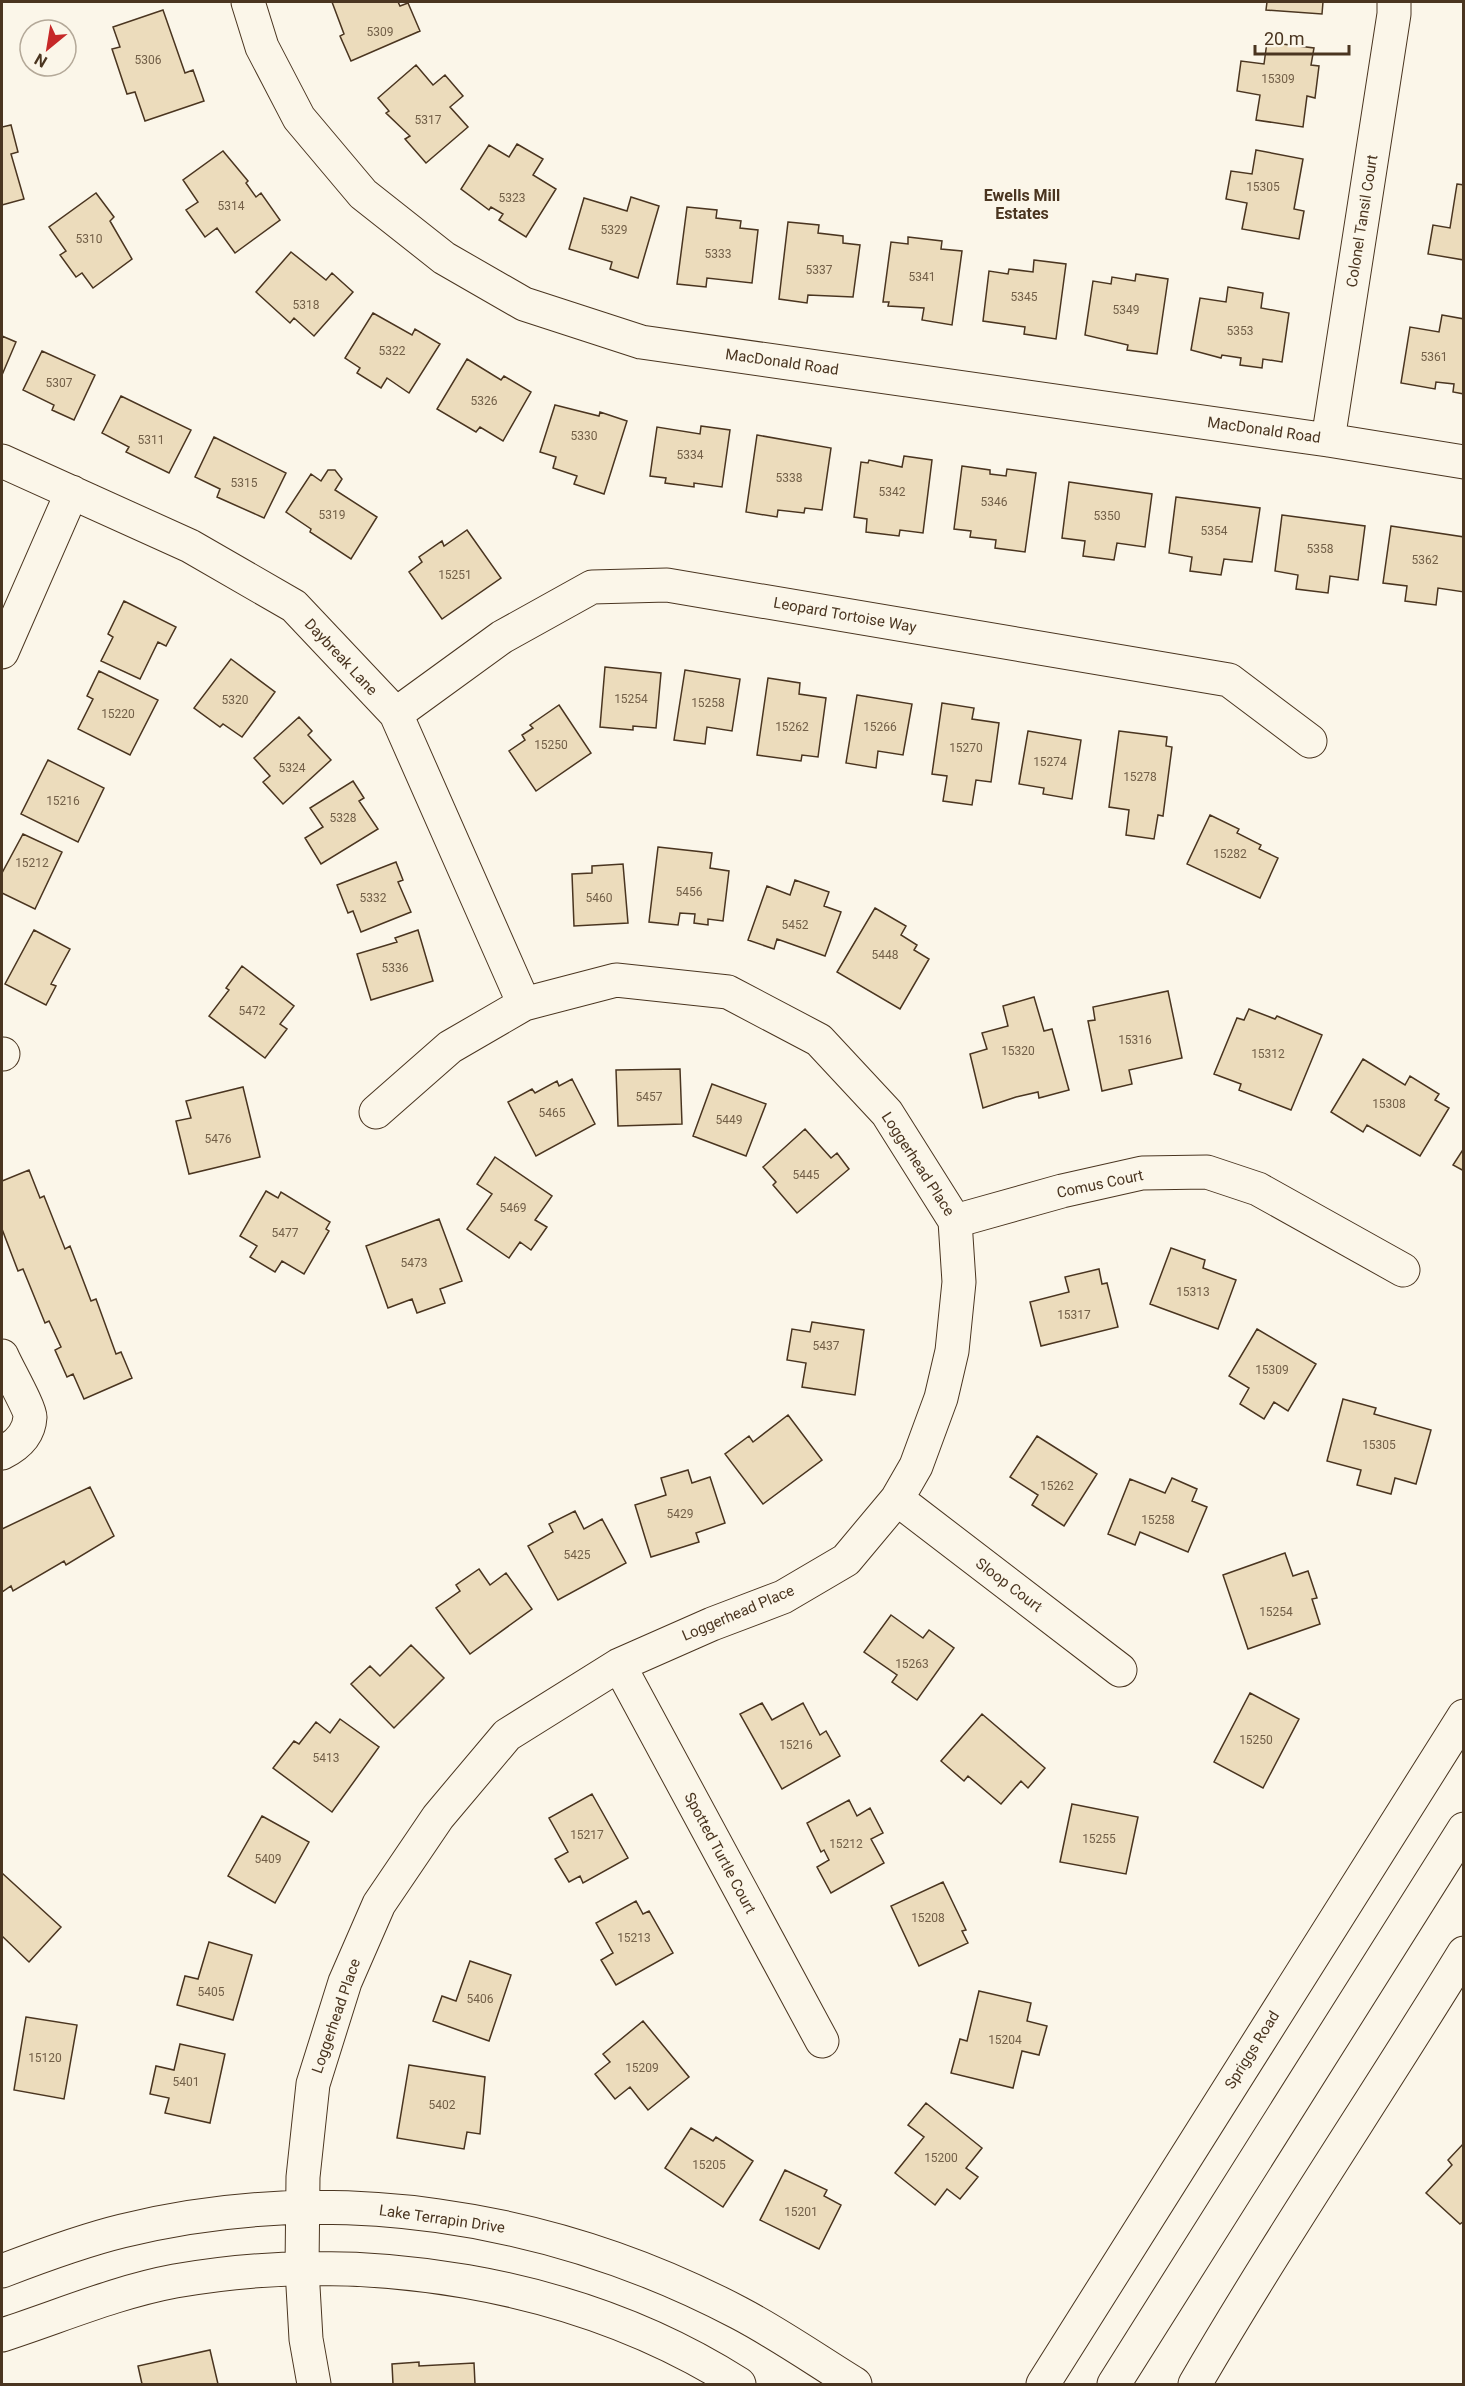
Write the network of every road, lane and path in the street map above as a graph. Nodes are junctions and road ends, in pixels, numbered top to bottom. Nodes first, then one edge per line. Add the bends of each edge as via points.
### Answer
1 (248, 2) edge
2 (1394, 2) edge
3 (1328, 440) junction
4 (2, 461) edge
5 (1464, 462) edge
6 (72, 492) junction
7 (2, 652) edge
8 (396, 714) junction
9 (1310, 741) dead end
10 (524, 1004) junction
11 (376, 1112) dead end
12 (955, 1221) junction
13 (1403, 1270) dead end
14 (2, 1356) edge
15 (2, 1453) edge
16 (897, 1499) junction
17 (619, 1665) junction
18 (1120, 1670) dead end
19 (1464, 1716) edge
20 (1464, 1829) edge
21 (1464, 1953) edge
22 (822, 2041) dead end
23 (302, 2208) junction
24 (302, 2269) junction
25 (2, 2271) edge
26 (2, 2336) edge
27 (314, 2385) edge
28 (739, 2385) edge
29 (855, 2385) edge
30 (1043, 2385) edge
31 (1114, 2385) edge
32 (1195, 2385) edge

1 - 3 street, MacDonald Road via 262,47 299,118 363,194 444,258 524,304 641,342
2 - 3 street, Colonel Tansil Court
3 - 5 street, MacDonald Road
4 - 6 street, Daybreak Lane
6 - 7 street
6 - 8 street, Daybreak Lane via 190,546 294,606
8 - 9 street, Leopard Tortoise Way via 502,637 592,587 667,585 1229,680
8 - 10 street, Daybreak Lane
10 - 11 street, Loggerhead Place via 450,1047
10 - 12 street, Loggerhead Place via 616,980 728,992 819,1040 887,1113
12 - 13 street, Comus Court via 1142,1173 1207,1172 1258,1189
12 - 16 street, Loggerhead Place via 959,1282 952,1351 941,1398 916,1466
14 - 15 street via 30,1416 26,1433 15,1447
16 - 17 street, Loggerhead Place via 846,1560 783,1597
16 - 18 street, Sloop Court
17 - 22 street, Spotted Turtle Court
17 - 23 street, Loggerhead Place via 507,1735 438,1817 379,1904 345,1982 313,2084
19 - 30 street, Spriggs Road
20 - 31 street
21 - 32 street via 1240,2307
23 - 24 street, Loggerhead Place
23 - 25 street, Lake Terrapin Drive via 165,2222 79,2243
23 - 29 street, Lake Terrapin Drive via 418,2212 514,2228 575,2244 668,2280 738,2313
24 - 26 street via 174,2281 125,2293
24 - 27 street, Loggerhead Place via 306,2339
24 - 28 street via 386,2271 515,2291 642,2333

